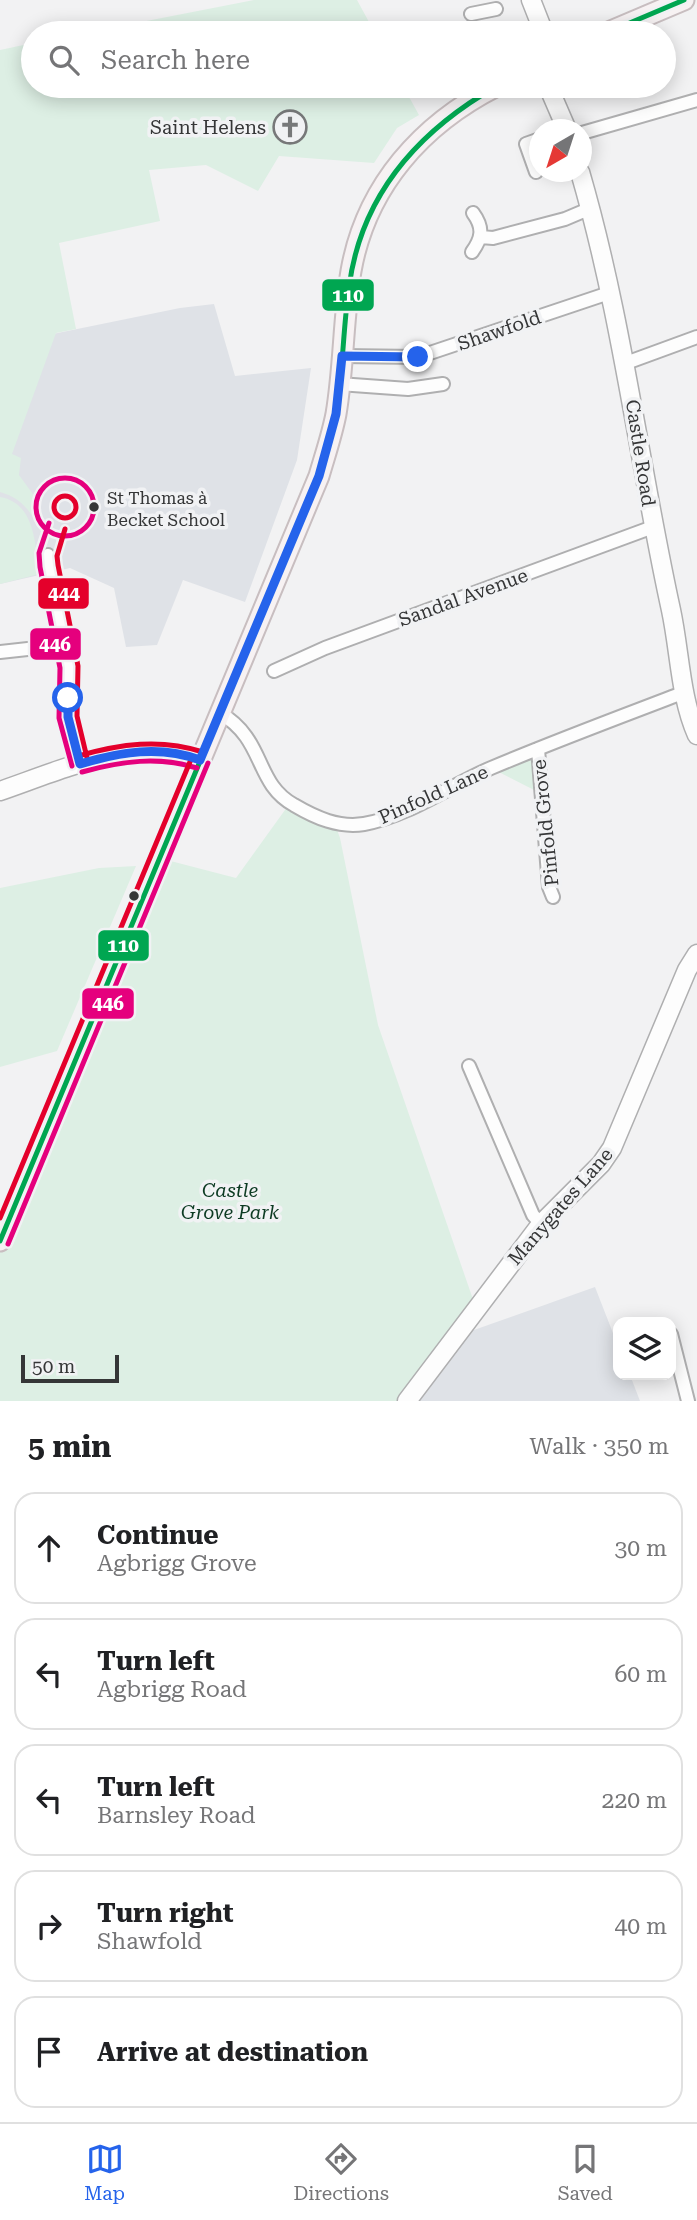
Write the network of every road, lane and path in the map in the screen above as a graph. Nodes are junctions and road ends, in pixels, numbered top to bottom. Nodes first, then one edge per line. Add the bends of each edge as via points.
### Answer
1 (531, 0) edge
2 (676, 1) edge
3 (490, 7) edge
4 (471, 14) dead end
5 (539, 21) edge
6 (632, 21) edge
7 (477, 98) edge
8 (553, 98) edge
9 (697, 100) edge
10 (562, 119) edge
11 (592, 130) edge
12 (583, 182) edge
13 (591, 208) junction
14 (473, 214) dead end
15 (481, 237) junction
16 (472, 252) dead end
17 (612, 292) junction
18 (697, 337) edge
19 (342, 356) junction
20 (626, 363) junction
21 (339, 384) junction
22 (443, 384) dead end
23 (653, 527) junction
24 (48, 555) dead end
25 (64, 645) junction
26 (0, 652) edge
27 (274, 671) dead end
28 (684, 692) junction
29 (220, 713) junction
30 (697, 735) edge
31 (538, 749) junction
32 (200, 760) junction
33 (80, 764) junction
34 (0, 791) edge
35 (553, 897) dead end
36 (697, 954) edge
37 (469, 1066) dead end
38 (541, 1224) junction
39 (0, 1241) edge
40 (676, 1354) edge
41 (407, 1401) edge
42 (688, 1401) edge

1 - 5 street
2 - 6 main road
3 - 4 street
7 - 19 main road via 415,142 378,193 352,269
8 - 10 street
9 - 11 street
12 - 13 street, Castle Road
13 - 15 street via 565,219
13 - 17 street, Castle Road
14 - 15 street
15 - 16 street
17 - 19 street, Shawfold via 418,357
17 - 20 street, Castle Road
18 - 20 street
19 - 21 main road
20 - 23 street, Castle Road
21 - 22 street via 408,389
21 - 29 main road via 319,476
23 - 27 street, Sandal Avenue
23 - 28 street, Castle Road
24 - 25 street
25 - 26 street
25 - 33 street via 70,681 68,717
28 - 30 street, Castle Road
28 - 31 street, Pinfold Lane
29 - 31 street, Pinfold Lane via 238,723 256,748 266,779 290,803 342,825 394,815
29 - 32 main road
31 - 35 street, Pinfold Grove
32 - 33 street via 160,751 112,754
32 - 39 main road
33 - 34 street
36 - 38 street, Manygates Lane via 612,1148
37 - 38 street via 533,1215
38 - 41 street, Manygates Lane
40 - 42 street

